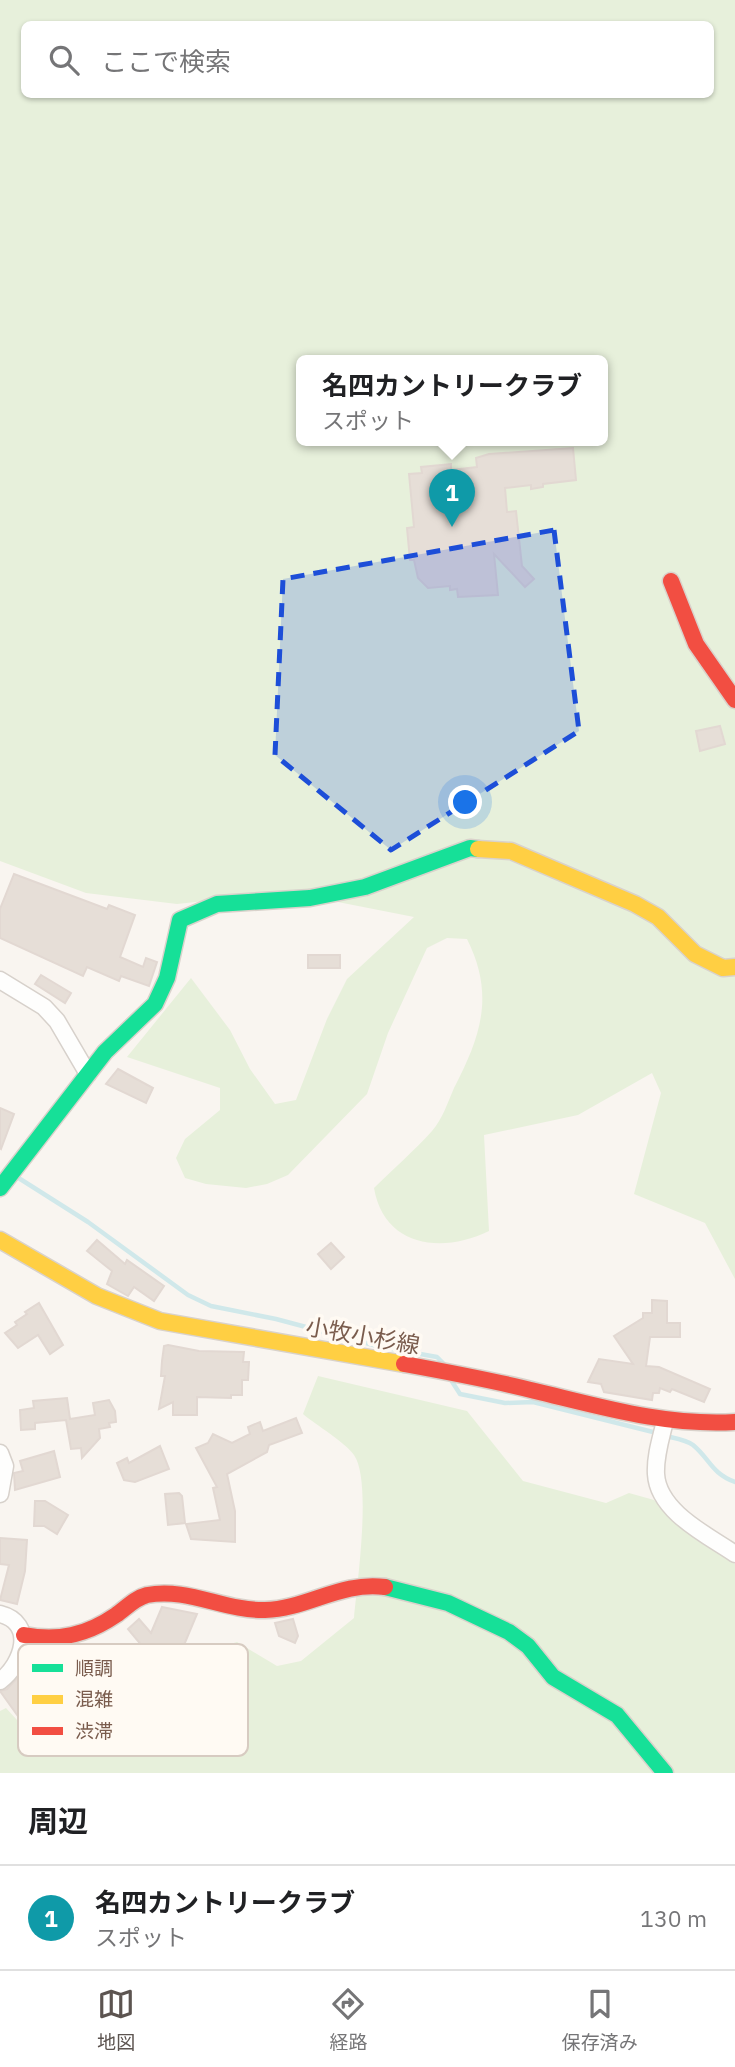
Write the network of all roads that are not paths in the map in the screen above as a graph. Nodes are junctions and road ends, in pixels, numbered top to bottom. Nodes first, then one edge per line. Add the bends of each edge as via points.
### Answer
1 (671, 581) dead end
2 (735, 700) edge
3 (735, 967) edge
4 (0, 981) edge
5 (88, 1074) junction
6 (8, 1178) edge
7 (0, 1240) edge
8 (735, 1422) edge
9 (664, 1423) junction
10 (0, 1453) edge
11 (0, 1494) edge
12 (735, 1554) edge
13 (0, 1614) edge
14 (24, 1635) junction
15 (22, 1644) edge
16 (18, 1661) edge
17 (0, 1681) edge
18 (665, 1773) edge

1 - 2 street via 684,624
3 - 5 street via 723,968 695,954 659,917 564,871 511,851 470,848 365,887 310,898 217,904 180,920 167,978 155,1004
4 - 5 street via 44,1007
5 - 6 street
7 - 9 street, 小牧小杉線 via 72,1284 122,1309 160,1321 459,1375
8 - 9 street, 小牧小杉線
9 - 12 street via 655,1473 665,1497 689,1523
10 - 11 street via 5,1466
13 - 14 street via 19,1625
14 - 15 street
14 - 18 street via 78,1637 137,1599 156,1594 268,1610 344,1587 409,1590 517,1637 558,1681 611,1710
16 - 17 street

